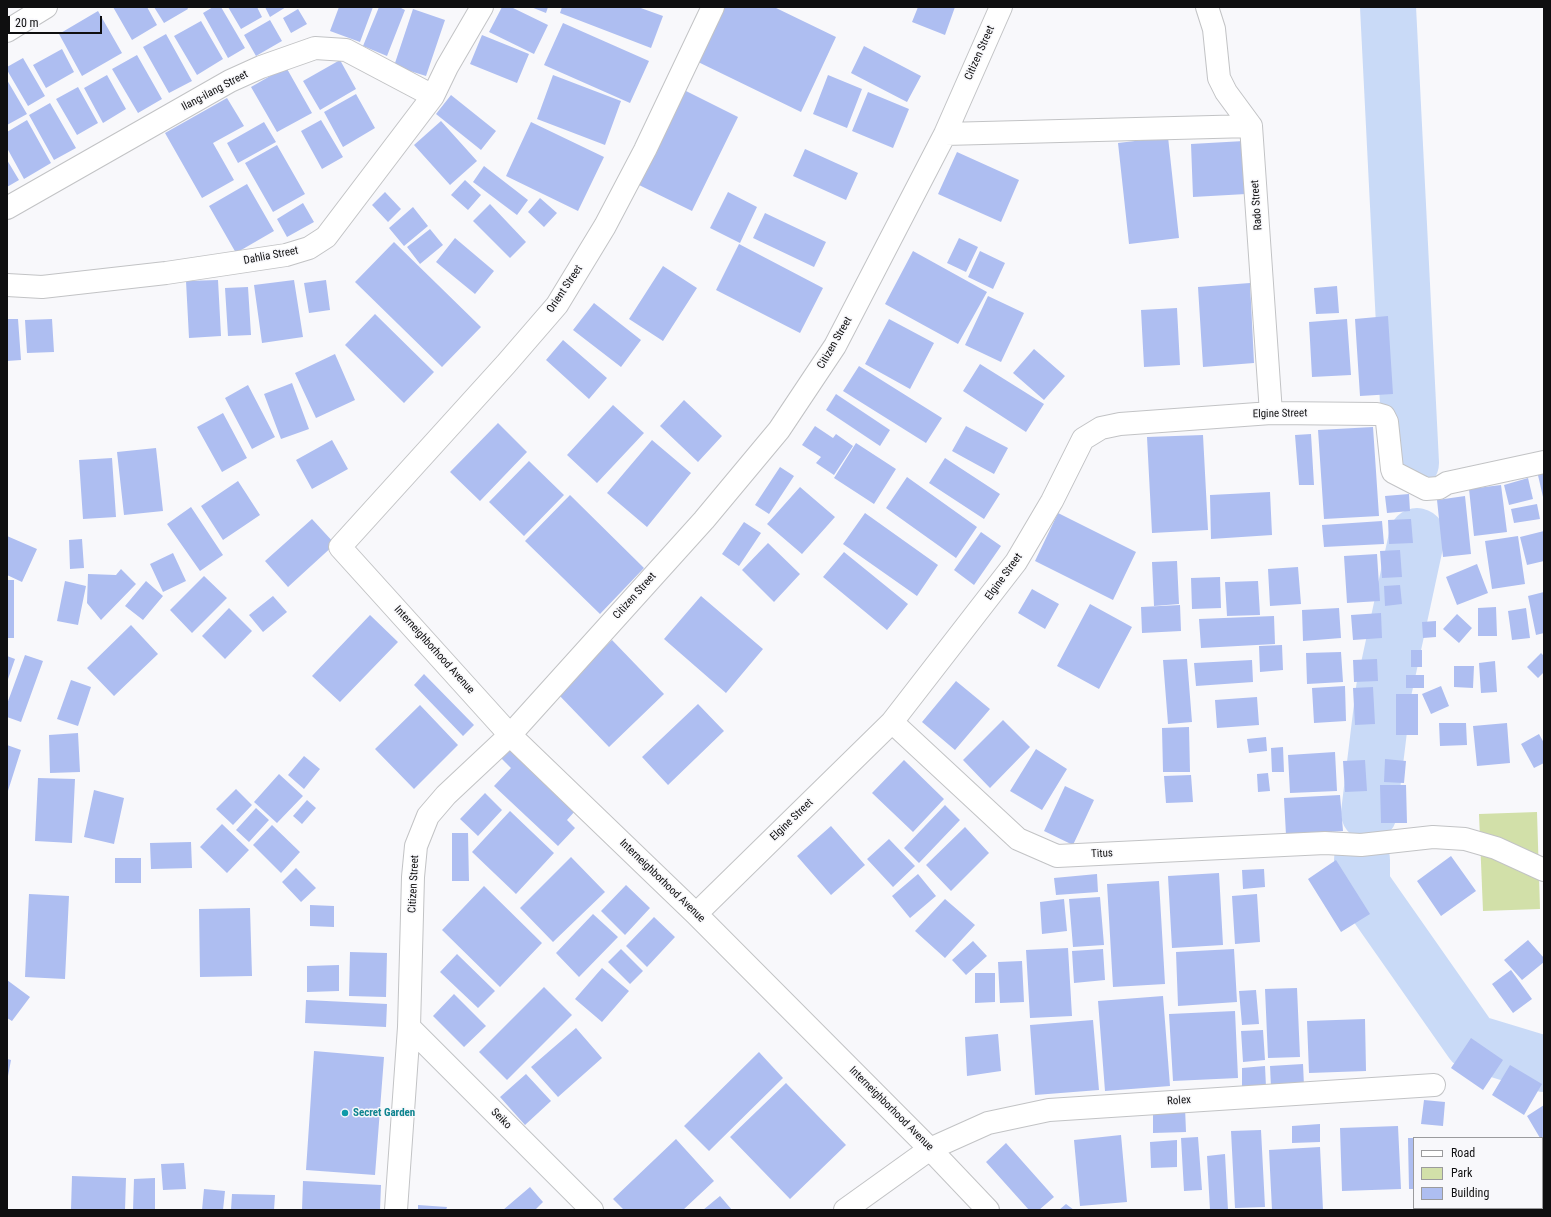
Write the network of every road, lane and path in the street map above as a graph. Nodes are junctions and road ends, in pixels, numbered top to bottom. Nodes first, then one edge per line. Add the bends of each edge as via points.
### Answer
1 (46, 7) edge
2 (482, 7) edge
3 (713, 7) edge
4 (1000, 7) edge
5 (1206, 7) edge
6 (7, 30) edge
7 (433, 96) junction
8 (1251, 126) junction
9 (945, 134) junction
10 (7, 208) edge
11 (7, 285) edge
12 (1271, 413) junction
13 (1544, 462) edge
14 (340, 547) joint
15 (892, 722) junction
16 (510, 735) junction
17 (1544, 870) edge
18 (696, 914) junction
19 (409, 1027) junction
20 (1434, 1085) dead end
21 (930, 1149) junction
22 (396, 1210) edge
23 (592, 1210) edge
24 (845, 1210) edge
25 (988, 1210) edge

1 - 6 street
2 - 7 street, Dahlia Street
3 - 14 street, Orient Street via 642,157 605,226 557,304
4 - 9 street, Citizen Street
5 - 8 street via 1214,29 1219,78
7 - 10 street, Ilang-ilang Street via 346,50 315,48 230,81
7 - 11 street, Dahlia Street via 326,237 309,248 286,255 166,273 42,287
8 - 9 street
8 - 12 street, Rado Street
9 - 16 street, Citizen Street via 835,346 779,430 704,520
12 - 13 street, Elgine Street via 1384,416 1387,422 1393,472 1426,489
12 - 15 street, Elgine Street via 1120,424 1101,428 1083,439 1052,501 1016,562
14 - 16 street, Interneighborhood Avenue
15 - 17 street, Titus via 1018,839 1057,856 1325,843 1361,845 1433,838 1465,839 1496,848
15 - 18 street, Elgine Street
16 - 18 street, Interneighborhood Avenue
16 - 19 street, Citizen Street via 446,795 428,816 416,846
18 - 21 street, Interneighborhood Avenue
19 - 22 street, Citizen Street
19 - 23 street, Seiko
20 - 21 street, Rolex via 1049,1110 988,1123
21 - 24 street, Rolex
21 - 25 street, Interneighborhood Avenue

